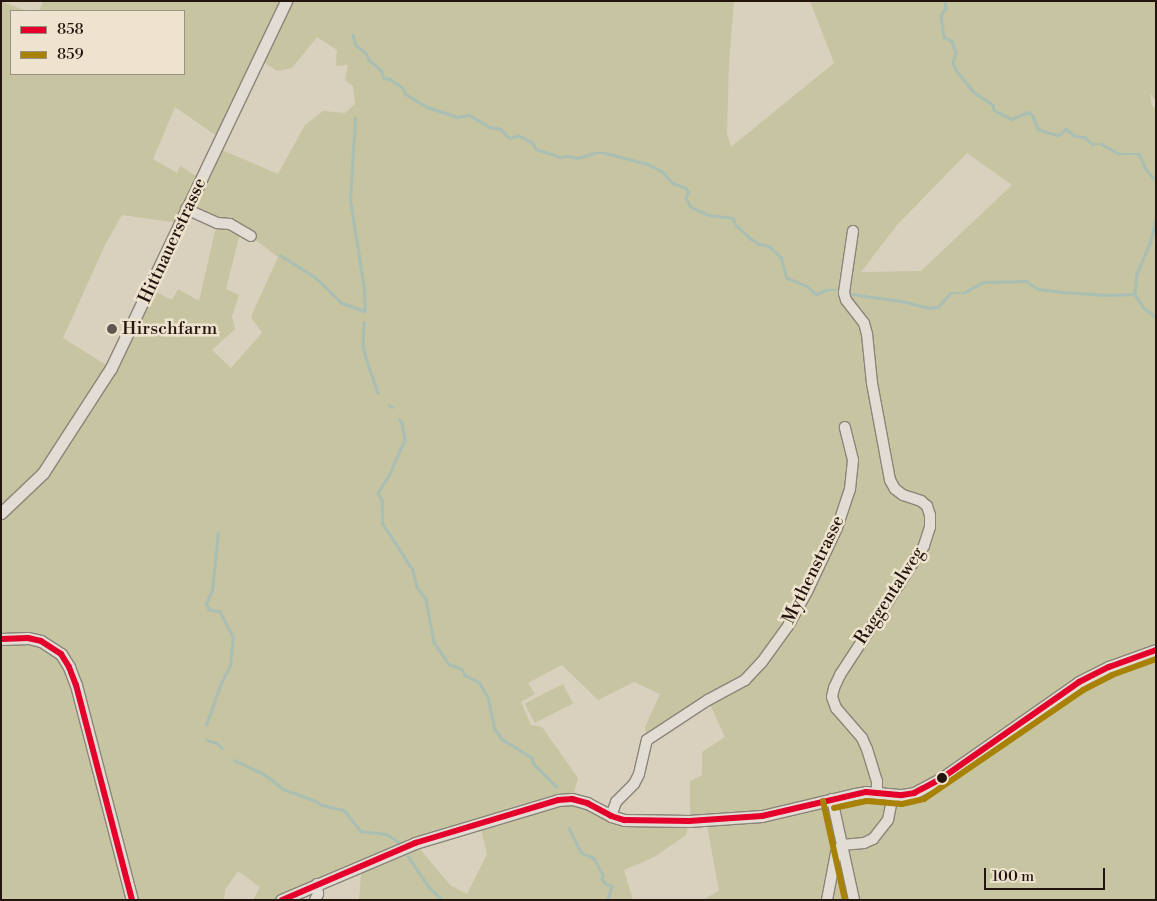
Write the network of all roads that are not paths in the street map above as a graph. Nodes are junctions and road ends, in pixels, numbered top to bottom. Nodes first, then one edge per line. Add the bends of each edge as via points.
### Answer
1 (286, 1) edge
2 (186, 209) junction
3 (853, 231) dead end
4 (251, 236) dead end
5 (845, 427) dead end
6 (1, 513) edge
7 (1, 639) edge
8 (1156, 650) edge
9 (877, 794) junction
10 (893, 795) junction
11 (832, 799) junction
12 (611, 816) junction
13 (842, 845) junction
14 (317, 884) junction
15 (132, 900) edge
16 (281, 900) edge
17 (315, 900) edge
18 (826, 900) edge
19 (854, 900) edge

1 - 2 street, Hittnauerstrasse
2 - 4 street via 217,223 230,224
2 - 6 street, Hittnauerstrasse via 111,368 43,473
3 - 9 street, Raggentalweg via 844,293 867,334 872,383 890,480 903,495 927,506 930,515 924,546 840,675 832,697 836,708 862,738 877,781
5 - 12 street, Mythenstrasse via 853,460 850,489 837,528 808,592 788,626 745,680 647,740 639,774 616,802
7 - 15 street via 23,637 41,641 60,654 69,667
8 - 10 street via 1109,666 1079,682 921,791
9 - 10 street
9 - 11 street
10 - 13 street via 888,820 874,839
11 - 12 street via 762,816 730,820 636,821
11 - 13 street
12 - 14 street via 587,803 558,800 415,843
13 - 18 street via 836,853
13 - 19 street
14 - 16 street
14 - 17 street

